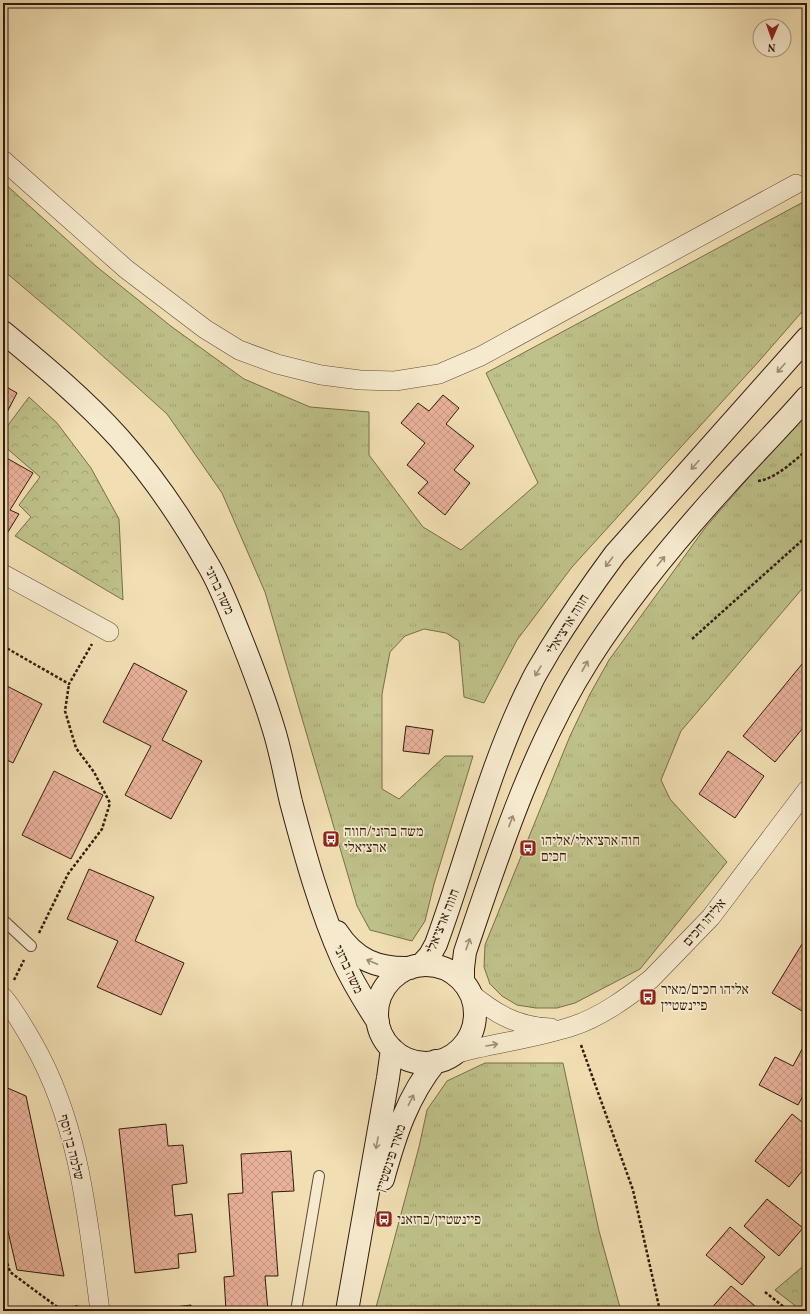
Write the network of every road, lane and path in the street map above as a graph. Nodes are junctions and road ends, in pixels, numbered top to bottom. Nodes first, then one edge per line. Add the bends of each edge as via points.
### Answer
1 (3, 160) edge
2 (796, 184) dead end
3 (3, 332) edge
4 (807, 338) edge
5 (807, 397) edge
6 (807, 536) edge
7 (3, 574) edge
8 (105, 630) joint
9 (692, 639) dead end
10 (3, 646) edge
11 (69, 684) junction
12 (807, 790) edge
13 (325, 912) junction
14 (3, 920) edge
15 (31, 946) junction
16 (416, 967) junction
17 (466, 987) junction
18 (4, 998) edge
19 (378, 1022) junction
20 (574, 1026) junction
21 (392, 1049) junction
22 (445, 1058) junction
23 (319, 1176) dead end
24 (3, 1249) edge
25 (352, 1284) junction
26 (765, 1292) dead end
27 (60, 1311) edge
28 (100, 1311) edge
29 (296, 1311) edge
30 (347, 1311) edge
31 (660, 1311) edge
32 (789, 1311) edge

1 - 2 street via 126,269 205,329 239,350 277,364 321,375 388,381 439,374 481,356
3 - 13 street, משה ברזני via 84,401 119,438 150,475 208,564 231,613 273,728 313,878
4 -> 16 street, חווה ארציאלי via 616,554 588,590 559,636 531,682 508,734 440,932 430,955
17 -> 5 street via 463,968 465,952 499,851 524,787 557,716 588,660 625,607 683,534
6 - 9 path
7 - 8 street
8 - 11 path
10 - 11 path
11 - 15 path via 65,711 76,748 94,772 110,802 102,829 68,874
12 - 20 street, אליהו חכים via 711,917 674,956 651,979 628,996
16 -> 13 street, משה ברזני via 388,967 358,955 343,940
13 - 19 street, משה ברזני via 342,959
14 - 15 lane
15 - 18 path
16 - 17 street via 433,966 444,969 454,974
16 - 19 street via 400,973 384,989 379,999
17 - 20 street, אליהו חכים via 486,1006 522,1024 537,1028
17 - 22 street via 473,1003 474,1022 462,1047
18 - 28 street, שלמה בן יוסף via 46,1065 62,1107 75,1150 83,1190
19 - 21 street via 381,1033
22 -> 20 street, אליהו חכים via 474,1048 517,1041
20 - 31 path via 633,1190
21 - 22 street via 408,1059 427,1062
21 -> 25 street, מאיר פינשטיין
25 -> 22 street, מאיר פינשטיין via 396,1132 419,1084
23 - 29 lane
24 - 27 path via 10,1272
25 - 30 street, מאיר פינשטיין
26 - 32 path

